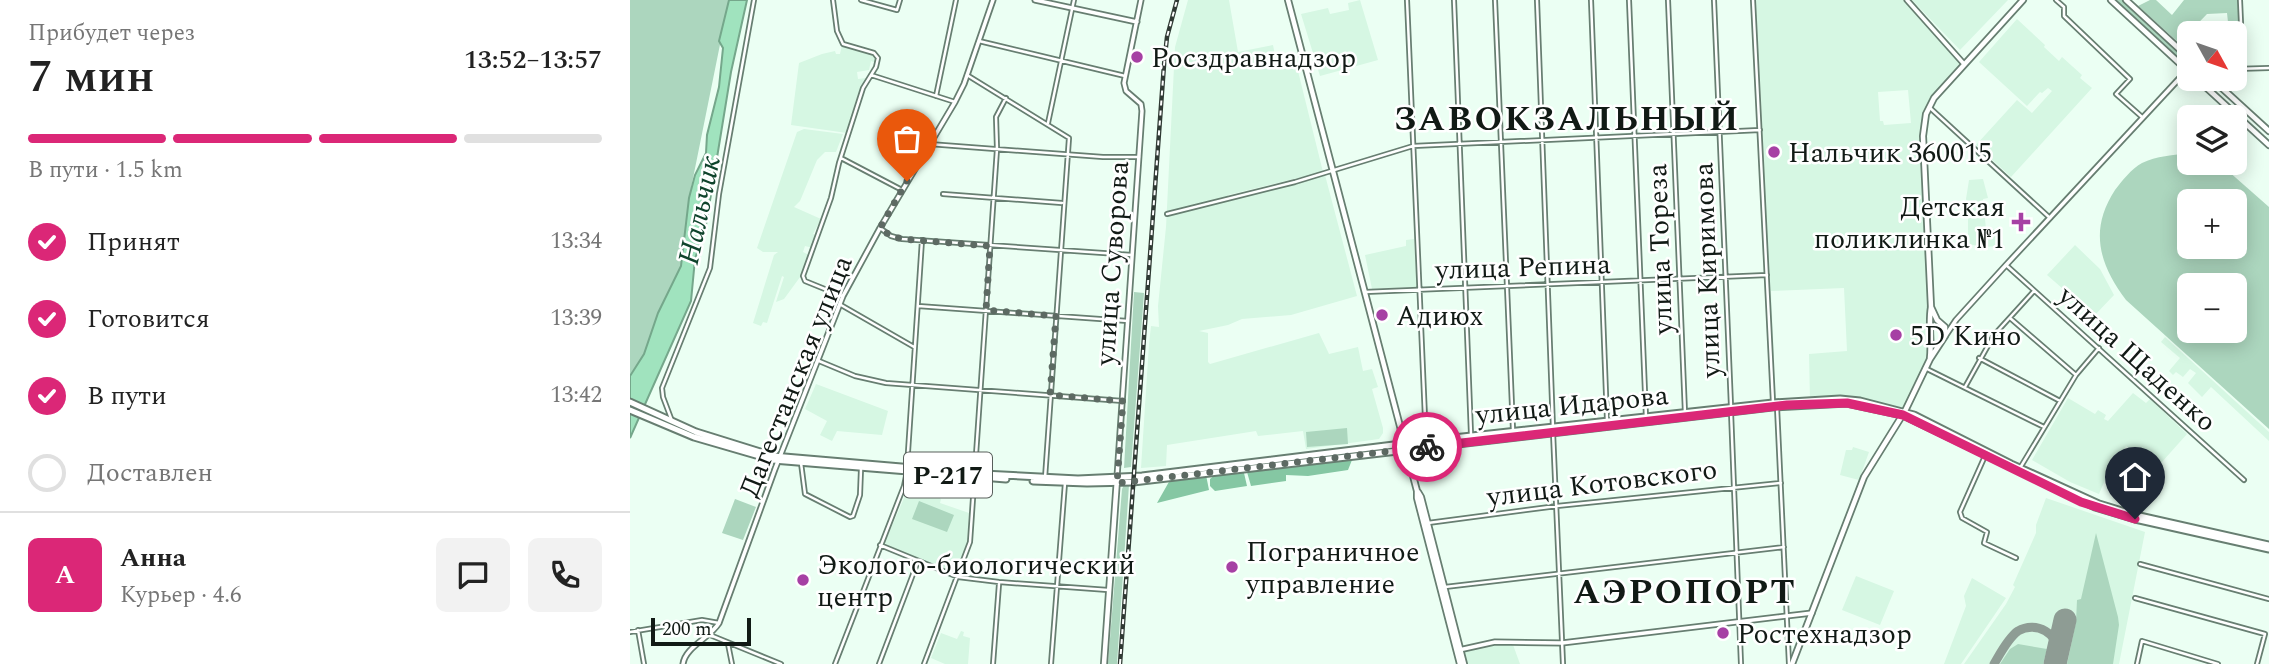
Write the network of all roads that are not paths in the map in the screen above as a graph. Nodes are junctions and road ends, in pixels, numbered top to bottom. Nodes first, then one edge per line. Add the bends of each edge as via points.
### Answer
1 (754, 0) edge
2 (833, 0) edge
3 (861, 0) edge
4 (900, 0) edge
5 (956, 0) edge
6 (993, 0) edge
7 (1035, 0) edge
8 (1074, 0) edge
9 (1141, 0) edge
10 (1288, 0) edge
11 (1407, 0) edge
12 (1454, 0) edge
13 (1495, 0) edge
14 (1537, 0) edge
15 (1591, 0) edge
16 (1629, 0) edge
17 (1668, 0) edge
18 (1714, 0) edge
19 (1753, 0) edge
20 (1907, 0) edge
21 (2023, 0) edge
22 (2056, 0) edge
23 (2110, 0) edge
24 (2126, 0) edge
25 (2240, 0) edge
26 (1072, 8) junction
27 (2241, 21) edge
28 (1137, 22) junction
29 (979, 41) junction
30 (2177, 47) edge
31 (2177, 59) edge
32 (1061, 63) junction
33 (1964, 64) junction
34 (2269, 68) edge
35 (2247, 69) edge
36 (871, 75) junction
37 (967, 75) junction
38 (1125, 76) junction
39 (2177, 80) edge
40 (2210, 91) edge
41 (2226, 91) edge
42 (936, 96) junction
43 (1006, 98) junction
44 (955, 102) junction
45 (1929, 107) junction
46 (2142, 117) junction
47 (1048, 123) junction
48 (1719, 131) junction
49 (1760, 131) junction
50 (2269, 131) edge
51 (1673, 134) junction
52 (1634, 135) junction
53 (1595, 138) junction
54 (1542, 140) junction
55 (1500, 141) junction
56 (1460, 143) junction
57 (929, 144) junction
58 (2269, 145) edge
59 (1413, 146) junction
60 (997, 149) junction
61 (1067, 153) junction
62 (1139, 157) junction
63 (841, 158) junction
64 (1333, 171) junction
65 (902, 190) junction
66 (943, 194) dead end
67 (994, 198) junction
68 (1064, 203) junction
69 (1167, 214) dead end
70 (2050, 218) junction
71 (880, 228) junction
72 (922, 240) junction
73 (990, 246) junction
74 (1060, 250) junction
75 (1132, 255) junction
76 (2006, 265) junction
77 (1767, 275) junction
78 (1726, 277) junction
79 (1679, 279) junction
80 (1641, 281) junction
81 (1602, 282) junction
82 (1548, 285) junction
83 (1507, 287) junction
84 (1465, 289) junction
85 (1419, 290) junction
86 (2034, 291) junction
87 (1365, 292) junction
88 (843, 296) junction
89 (840, 304) junction
90 (918, 306) junction
91 (1931, 307) junction
92 (986, 310) junction
93 (1056, 316) junction
94 (2010, 318) junction
95 (1956, 320) junction
96 (1128, 321) junction
97 (1941, 324) junction
98 (1930, 328) junction
99 (1930, 336) junction
100 (1944, 337) junction
101 (914, 346) junction
102 (2099, 348) junction
103 (1979, 358) junction
104 (1930, 359) junction
105 (819, 360) junction
106 (1925, 368) junction
107 (2076, 375) junction
108 (911, 386) junction
109 (1965, 387) junction
110 (980, 390) junction
111 (1050, 395) junction
112 (1123, 401) junction
113 (630, 402) edge
114 (2060, 402) junction
115 (1775, 405) junction
116 (630, 410) edge
117 (1731, 410) junction
118 (1685, 413) junction
119 (1904, 413) junction
120 (1646, 417) junction
121 (672, 422) junction
122 (1607, 422) junction
123 (2045, 428) junction
124 (1553, 430) junction
125 (1513, 432) junction
126 (1471, 438) junction
127 (1426, 441) junction
128 (1406, 447) junction
129 (1986, 456) junction
130 (780, 459) junction
131 (801, 461) junction
132 (861, 466) junction
133 (2020, 468) junction
134 (907, 469) junction
135 (975, 476) junction
136 (1045, 478) junction
137 (2244, 480) dead end
138 (1117, 481) junction
139 (1065, 483) junction
140 (1781, 483) junction
141 (1734, 486) junction
142 (1417, 491) junction
143 (1557, 506) junction
144 (1428, 523) junction
145 (880, 545) junction
146 (1784, 547) junction
147 (2269, 547) edge
148 (1737, 552) junction
149 (2016, 558) dead end
150 (918, 561) junction
151 (2140, 564) dead end
152 (1559, 573) junction
153 (958, 577) junction
154 (999, 582) junction
155 (1057, 586) junction
156 (1445, 587) junction
157 (1109, 590) junction
158 (2136, 598) dead end
159 (2269, 599) edge
160 (1812, 613) junction
161 (1787, 616) junction
162 (1740, 622) junction
163 (719, 623) junction
164 (638, 630) junction
165 (630, 632) edge
166 (710, 635) junction
167 (1562, 643) junction
168 (728, 644) junction
169 (1458, 650) junction
170 (644, 664) edge
171 (683, 664) edge
172 (732, 664) edge
173 (781, 664) edge
174 (835, 664) edge
175 (879, 664) edge
176 (924, 664) edge
177 (993, 664) edge
178 (1051, 664) edge
179 (1104, 664) edge
180 (1462, 664) edge
181 (1563, 664) edge
182 (1741, 664) edge
183 (1790, 664) edge
184 (2137, 664) edge
185 (2218, 664) edge
186 (2257, 664) edge

1 - 121 street via 710,268 662,388
2 - 36 street via 843,44 878,57
3 - 4 street via 899,10
5 - 42 street
6 - 29 street, Дагестанская улица
7 - 26 street
8 - 26 street
9 - 28 street
10 - 64 main road
11 - 59 street
12 - 56 street
13 - 55 street
14 - 54 street
15 - 53 street
16 - 52 street
17 - 51 street, улица Тореза
18 - 48 street, улица Киримова
19 - 49 street
20 - 33 street
21 - 33 main road
22 - 46 street via 2064,7 2064,16 2130,79 2116,94
23 - 31 main road
24 - 30 main road
25 - 27 street
26 - 28 street
26 - 32 street
28 - 38 street
29 - 32 street
29 - 37 street, Дагестанская улица
32 - 38 street
32 - 47 street
33 - 45 main road
34 - 35 street
36 - 42 street
36 - 63 street
37 - 43 street
37 - 44 street, Дагестанская улица
38 - 62 street, улица Суворова via 1126,91 1142,105
39 - 46 street
40 - 58 main road
41 - 50 main road
42 - 44 street
43 - 47 street
43 - 60 street via 996,117
44 - 57 street, Дагестанская улица
45 - 70 street
45 - 91 main road via 1923,135
46 - 70 street
47 - 61 street via 1069,136
48 - 49 street
48 - 51 street
48 - 78 street, улица Киримова
49 - 77 street
51 - 52 street
51 - 79 street, улица Тореза
52 - 53 street
52 - 80 street
53 - 54 street
53 - 81 street
54 - 55 street
54 - 82 street
55 - 56 street
55 - 83 street
56 - 59 street
56 - 84 street
57 - 60 street
57 - 65 street, Дагестанская улица
59 - 64 street
59 - 85 street
60 - 61 street
60 - 67 street
61 - 62 street
61 - 68 street
62 - 75 street, улица Суворова
63 - 65 street
63 - 88 street via 803,279
64 - 69 street
64 - 87 main road
65 - 71 street, Дагестанская улица
66 - 67 street
67 - 68 street
67 - 73 street
68 - 74 street
70 - 76 street
71 - 72 street via 896,238
71 - 88 street, Дагестанская улица
72 - 73 street
72 - 90 street
73 - 74 street
73 - 92 street
74 - 75 street
74 - 93 street
75 - 96 street, улица Суворова
76 - 86 street, улица Щаденко
76 - 95 street
77 - 78 street, улица Репина
77 - 115 street
78 - 79 street, улица Репина
78 - 117 street, улица Киримова
79 - 80 street, улица Репина
79 - 118 street, улица Тореза
80 - 81 street, улица Репина
80 - 120 street
81 - 82 street, улица Репина
81 - 122 street
82 - 83 street, улица Репина
82 - 124 street
83 - 84 street, улица Репина
83 - 125 street
84 - 85 street, улица Репина
84 - 126 street
85 - 87 street, улица Репина
85 - 127 street
86 - 94 street
86 - 102 street, улица Щаденко
87 - 128 main road
88 - 89 street, Дагестанская улица
89 - 101 street
89 - 105 street, Дагестанская улица
90 - 92 street
90 - 101 street
91 - 97 main road
91 - 98 main road
92 - 93 street
92 - 110 street
93 - 96 street
93 - 111 street
94 - 103 street
94 - 107 street
95 - 97 street
95 - 100 street
96 - 112 street, улица Суворова
97 - 98 main road
97 - 100 main road via 1946,329
98 - 99 main road
99 - 100 main road via 1937,341
99 - 104 main road
100 - 104 main road
101 - 108 street
102 - 107 street
102 - 137 street, улица Щаденко
103 - 109 street
103 - 114 street
104 - 106 main road
105 - 108 street via 855,376
105 - 130 street, Дагестанская улица
106 - 109 street
106 - 119 main road
107 - 114 street
108 - 110 street
108 - 134 street
109 - 123 street
110 - 111 street
110 - 135 street
111 - 112 street
111 - 136 street
112 - 138 street, улица Суворова
113 - 121 main road, улица Идарова / Р-217
114 - 123 street
115 - 117 main road, улица Идарова / Р-217
115 - 119 main road, улица Идарова / Р-217 via 1847,403
115 - 119 main road, улица Идарова / Р-217 via 1860,401
115 - 140 street
116 - 130 main road, улица Идарова / Р-217 via 694,437
117 - 118 main road, улица Идарова / Р-217
117 - 124 main road, улица Идарова / Р-217
117 - 141 street, улица Киримова
118 - 120 main road, улица Идарова / Р-217
119 - 129 main road, улица Идарова / Р-217
119 - 133 main road, улица Идарова / Р-217
119 - 160 main road via 1864,477
120 - 122 main road, улица Идарова / Р-217
121 - 130 main road, улица Идарова / Р-217
122 - 124 main road, улица Идарова / Р-217
123 - 133 street
124 - 125 main road, улица Идарова / Р-217
124 - 128 main road, улица Идарова / Р-217
124 - 143 street
125 - 126 main road, улица Идарова / Р-217
126 - 127 main road, улица Идарова / Р-217
127 - 128 main road, улица Идарова / Р-217
128 - 138 main road, улица Идарова / Р-217
128 - 142 main road
129 - 147 main road, улица Идарова / Р-217 via 2116,514
129 - 149 street via 1960,512 1962,518 1987,532 1984,543
130 - 131 main road, улица Идарова / Р-217
130 - 134 main road, улица Идарова / Р-217
130 - 163 street, Дагестанская улица
131 - 132 main road, улица Идарова / Р-217
131 - 132 street via 805,494 852,517 860,495
132 - 134 main road, улица Идарова / Р-217
133 - 147 main road, улица Идарова / Р-217 via 2117,510
134 - 135 main road, улица Идарова / Р-217
134 - 145 street
135 - 136 main road, улица Идарова / Р-217
135 - 139 main road, улица Идарова / Р-217
135 - 153 street via 969,547
136 - 138 main road, улица Идарова / Р-217
138 - 139 main road, улица Идарова / Р-217
138 - 157 main road, улица Суворова
139 - 155 street
140 - 141 street, улица Котовского
140 - 146 street
141 - 143 street, улица Котовского
141 - 148 street, улица Киримова
142 - 144 main road
142 - 169 main road
143 - 144 street, улица Котовского
143 - 152 street
144 - 156 main road
145 - 150 street
145 - 174 street
146 - 148 street
146 - 161 street
148 - 152 street
148 - 162 street, улица Киримова
150 - 153 street
150 - 175 street
151 - 159 street
152 - 156 street
152 - 167 street
153 - 154 street
153 - 176 street
154 - 155 street
154 - 177 street
155 - 157 street
155 - 178 street
156 - 169 main road
157 - 179 main road, улица Суворова
158 - 186 street via 2265,634
160 - 161 street
160 - 183 main road
161 - 162 street
161 - 183 street
162 - 167 street
162 - 182 street, улица Киримова
163 - 164 street via 702,620
163 - 166 street, Дагестанская улица
164 - 165 street
164 - 170 street
166 - 168 street
166 - 171 street, Дагестанская улица via 686,655
167 - 169 street via 1495,642
167 - 181 street
168 - 172 street
168 - 173 street
169 - 180 main road
184 - 185 street via 2142,641

